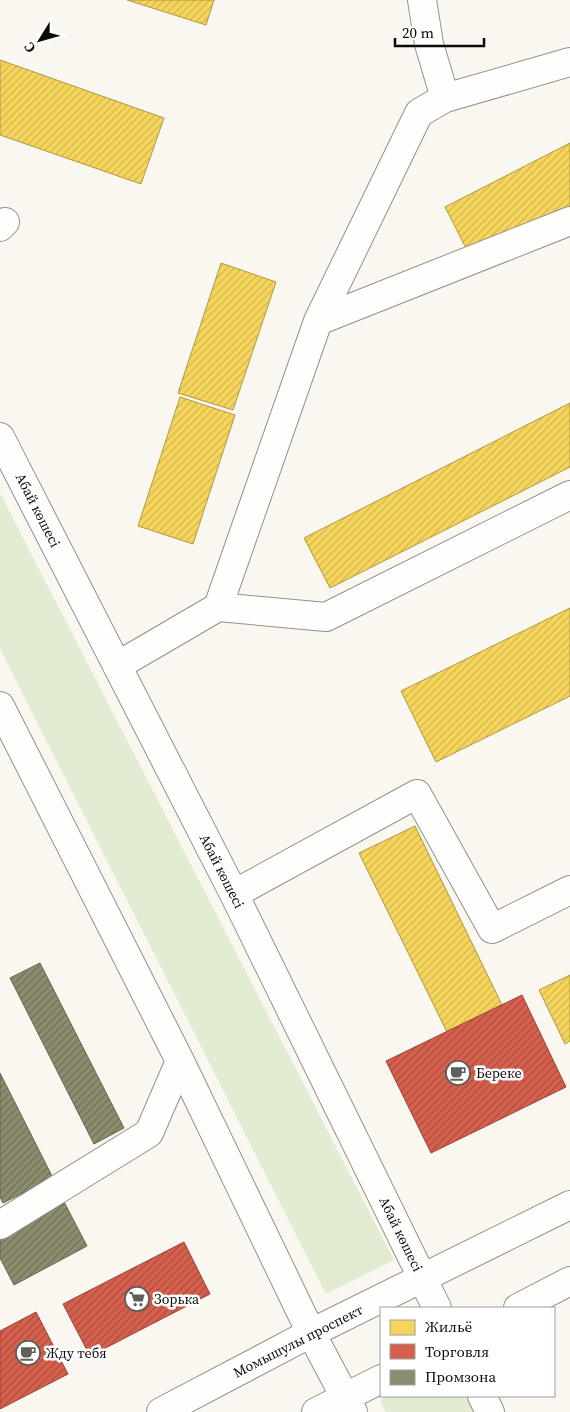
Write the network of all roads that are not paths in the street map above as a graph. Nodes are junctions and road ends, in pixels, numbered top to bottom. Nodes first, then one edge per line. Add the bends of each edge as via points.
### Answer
1 (422, 0) edge
2 (570, 62) edge
3 (445, 98) junction
4 (570, 221) edge
5 (318, 321) junction
6 (0, 437) edge
7 (570, 495) edge
8 (218, 608) junction
9 (117, 666) junction
10 (0, 706) edge
11 (570, 890) edge
12 (234, 894) junction
13 (180, 1061) junction
14 (570, 1205) edge
15 (0, 1225) edge
16 (423, 1280) junction
17 (567, 1285) edge
18 (436, 1307) edge
19 (520, 1307) edge
20 (311, 1333) junction
21 (380, 1380) edge
22 (482, 1397) edge
23 (349, 1405) edge
24 (160, 1412) edge
25 (316, 1412) edge
26 (490, 1412) edge

1 - 3 street via 429,44
2 - 3 street
3 - 5 street via 419,113
4 - 5 street
5 - 8 street
6 - 9 street, Абай көшесі
7 - 8 street via 326,617
8 - 9 street
9 - 12 street, Абай көшесі
10 - 13 street
11 - 12 street via 492,929 417,794
12 - 16 street, Абай көшесі
13 - 15 street via 149,1133
13 - 20 street
14 - 16 street, Момышулы проспект
16 - 18 street, Абай көшесі
16 - 20 street, Момышулы проспект
17 - 19 street
20 - 23 street
20 - 24 street, Момышулы проспект
21 - 23 street
22 - 26 street
23 - 25 street

